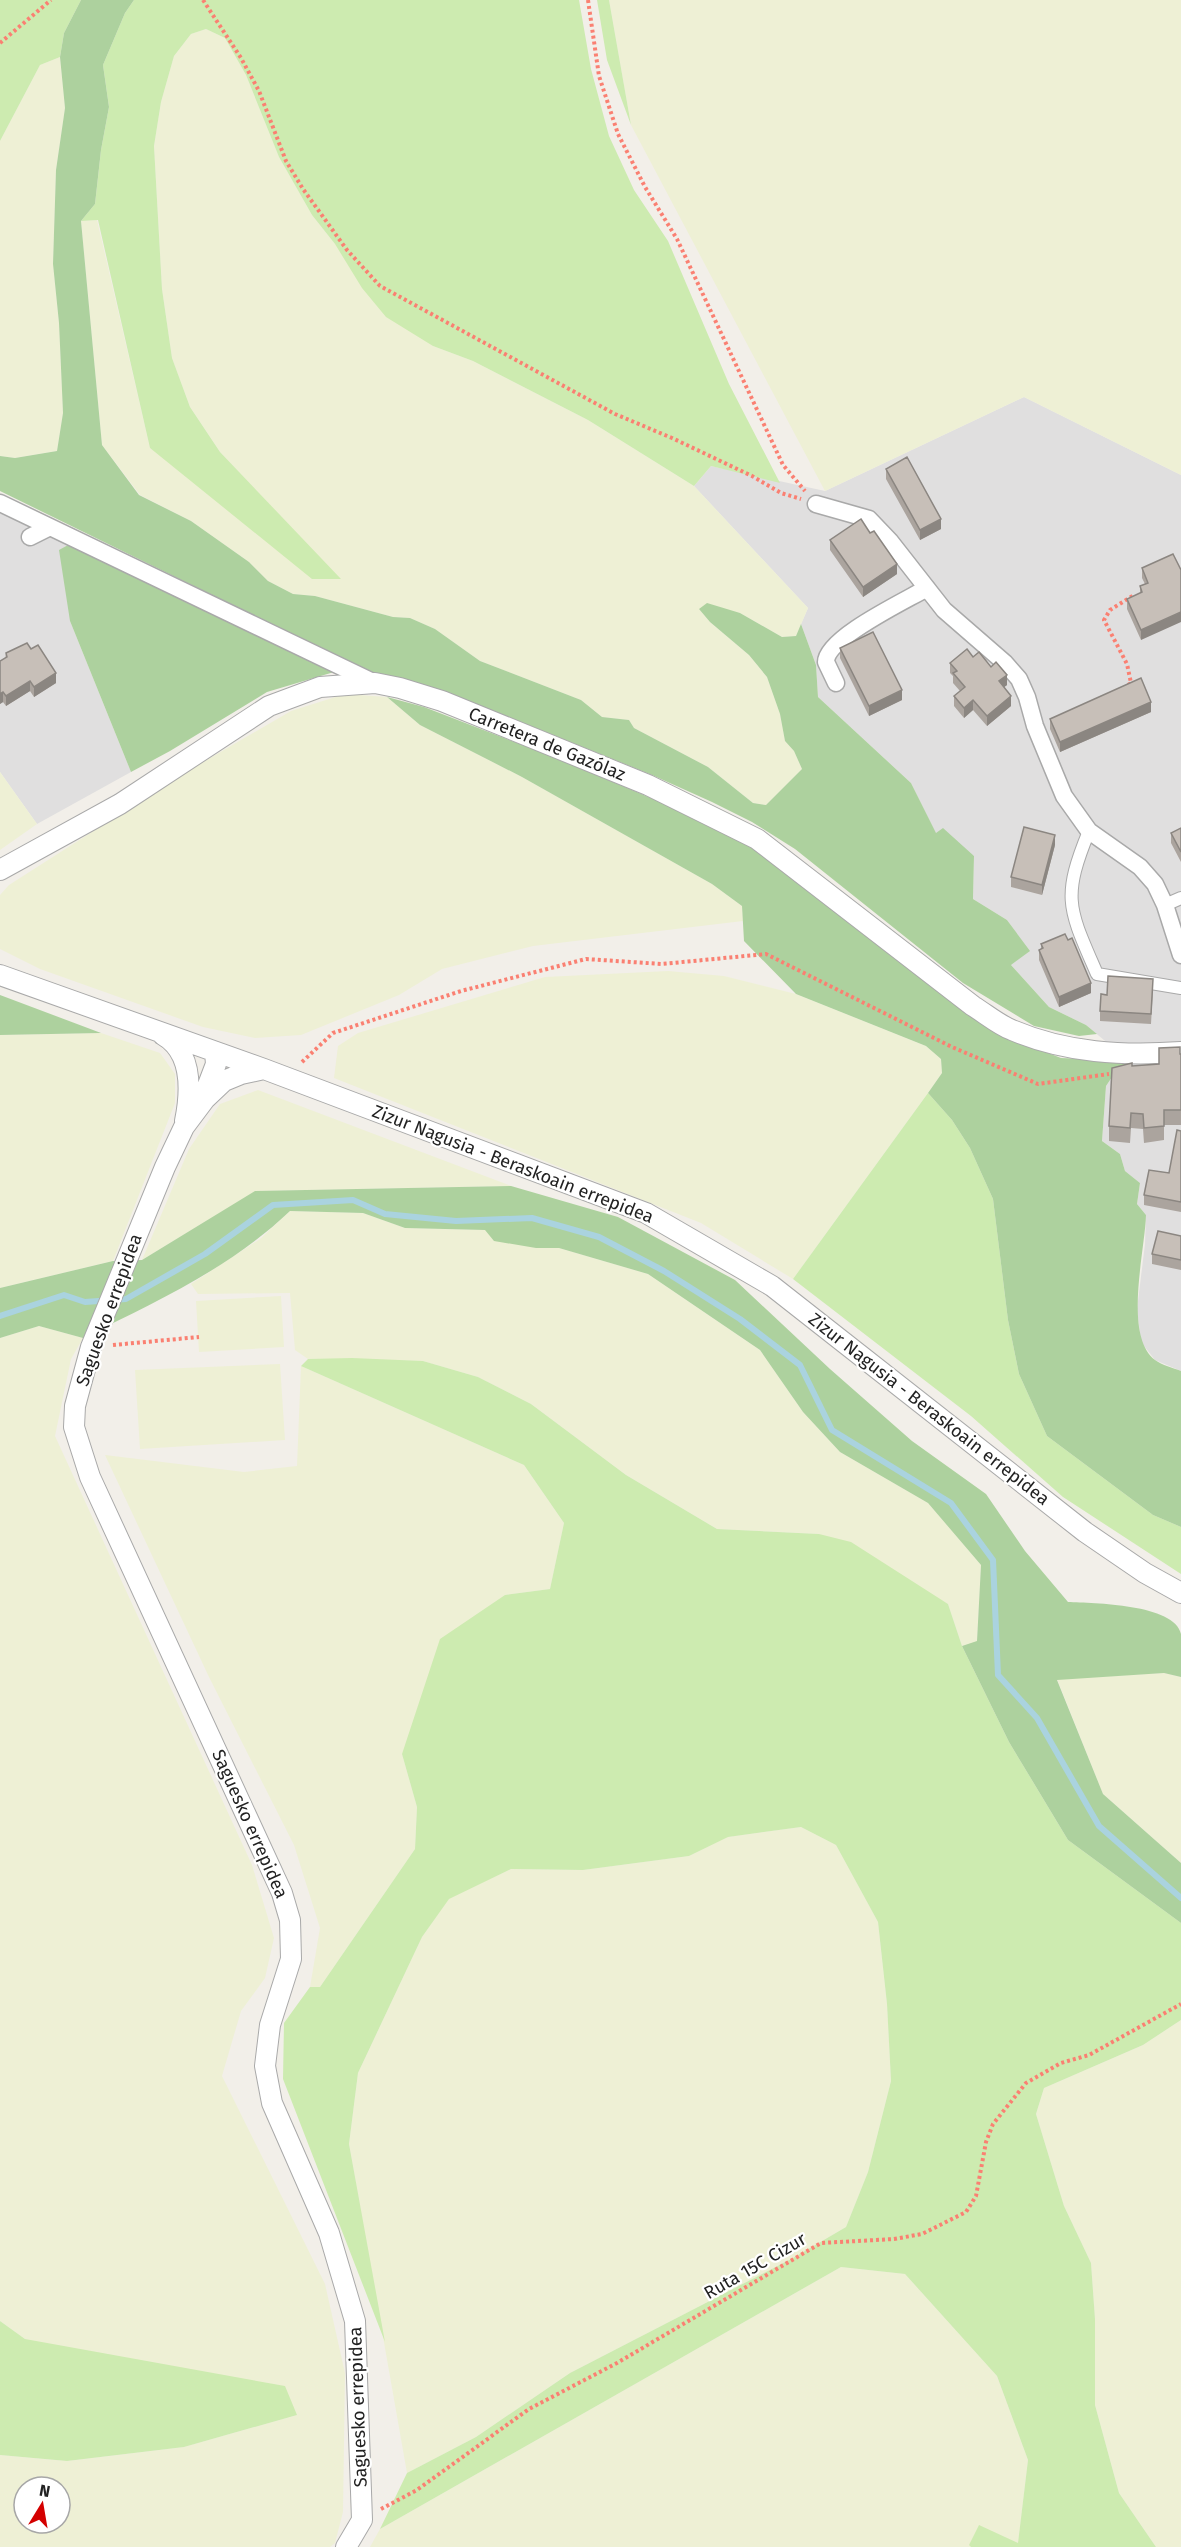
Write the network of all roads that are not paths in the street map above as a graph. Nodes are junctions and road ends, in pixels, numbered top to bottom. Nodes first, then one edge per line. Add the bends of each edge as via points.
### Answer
1 (0, 503) edge
2 (816, 504) road end
3 (50, 527) junction
4 (30, 537) dead end
5 (927, 588) junction
6 (375, 683) junction
7 (836, 683) dead end
8 (1089, 831) junction
9 (0, 870) edge
10 (1181, 898) edge
11 (1165, 905) junction
12 (1181, 955) edge
13 (0, 975) edge
14 (1181, 988) edge
15 (149, 1028) junction
16 (214, 1052) junction
17 (1181, 1052) edge
18 (264, 1069) junction
19 (200, 1105) junction
20 (184, 1127) junction
21 (1181, 1593) edge
22 (346, 2547) edge

1 - 3 street
2 - 5 street via 868,519
3 - 4 street
3 - 6 street
5 - 7 street via 854,630 829,650 826,665
5 - 8 street via 944,610 1018,679 1040,724 1064,796
6 - 9 street, Carretera de Gazólaz via 320,687 269,706 100,816
6 - 17 street, Carretera de Gazólaz via 442,701 648,785 720,819 766,846 973,1006 1010,1030 1066,1048 1125,1054
8 - 11 street via 1140,867 1155,884
8 - 14 street via 1074,868 1070,894 1075,923 1097,974
10 - 11 street
11 - 12 street
13 - 15 street, Zizur Nagusia - Beraskoain errepidea
15 - 16 street, Zizur Nagusia - Beraskoain errepidea
15 - 20 street via 175,1042 190,1078
16 - 18 street, Zizur Nagusia - Beraskoain errepidea
16 - 19 street via 216,1064
18 - 19 street via 224,1081
18 - 21 street, Zizur Nagusia - Beraskoain errepidea via 646,1213 708,1247 812,1315 1085,1532
19 - 20 street
20 - 22 street, Saguesko errepidea via 91,1347 73,1415 90,1477 277,1883 290,1920 291,1959 270,2025 265,2066 272,2103 329,2233 355,2321 362,2520

